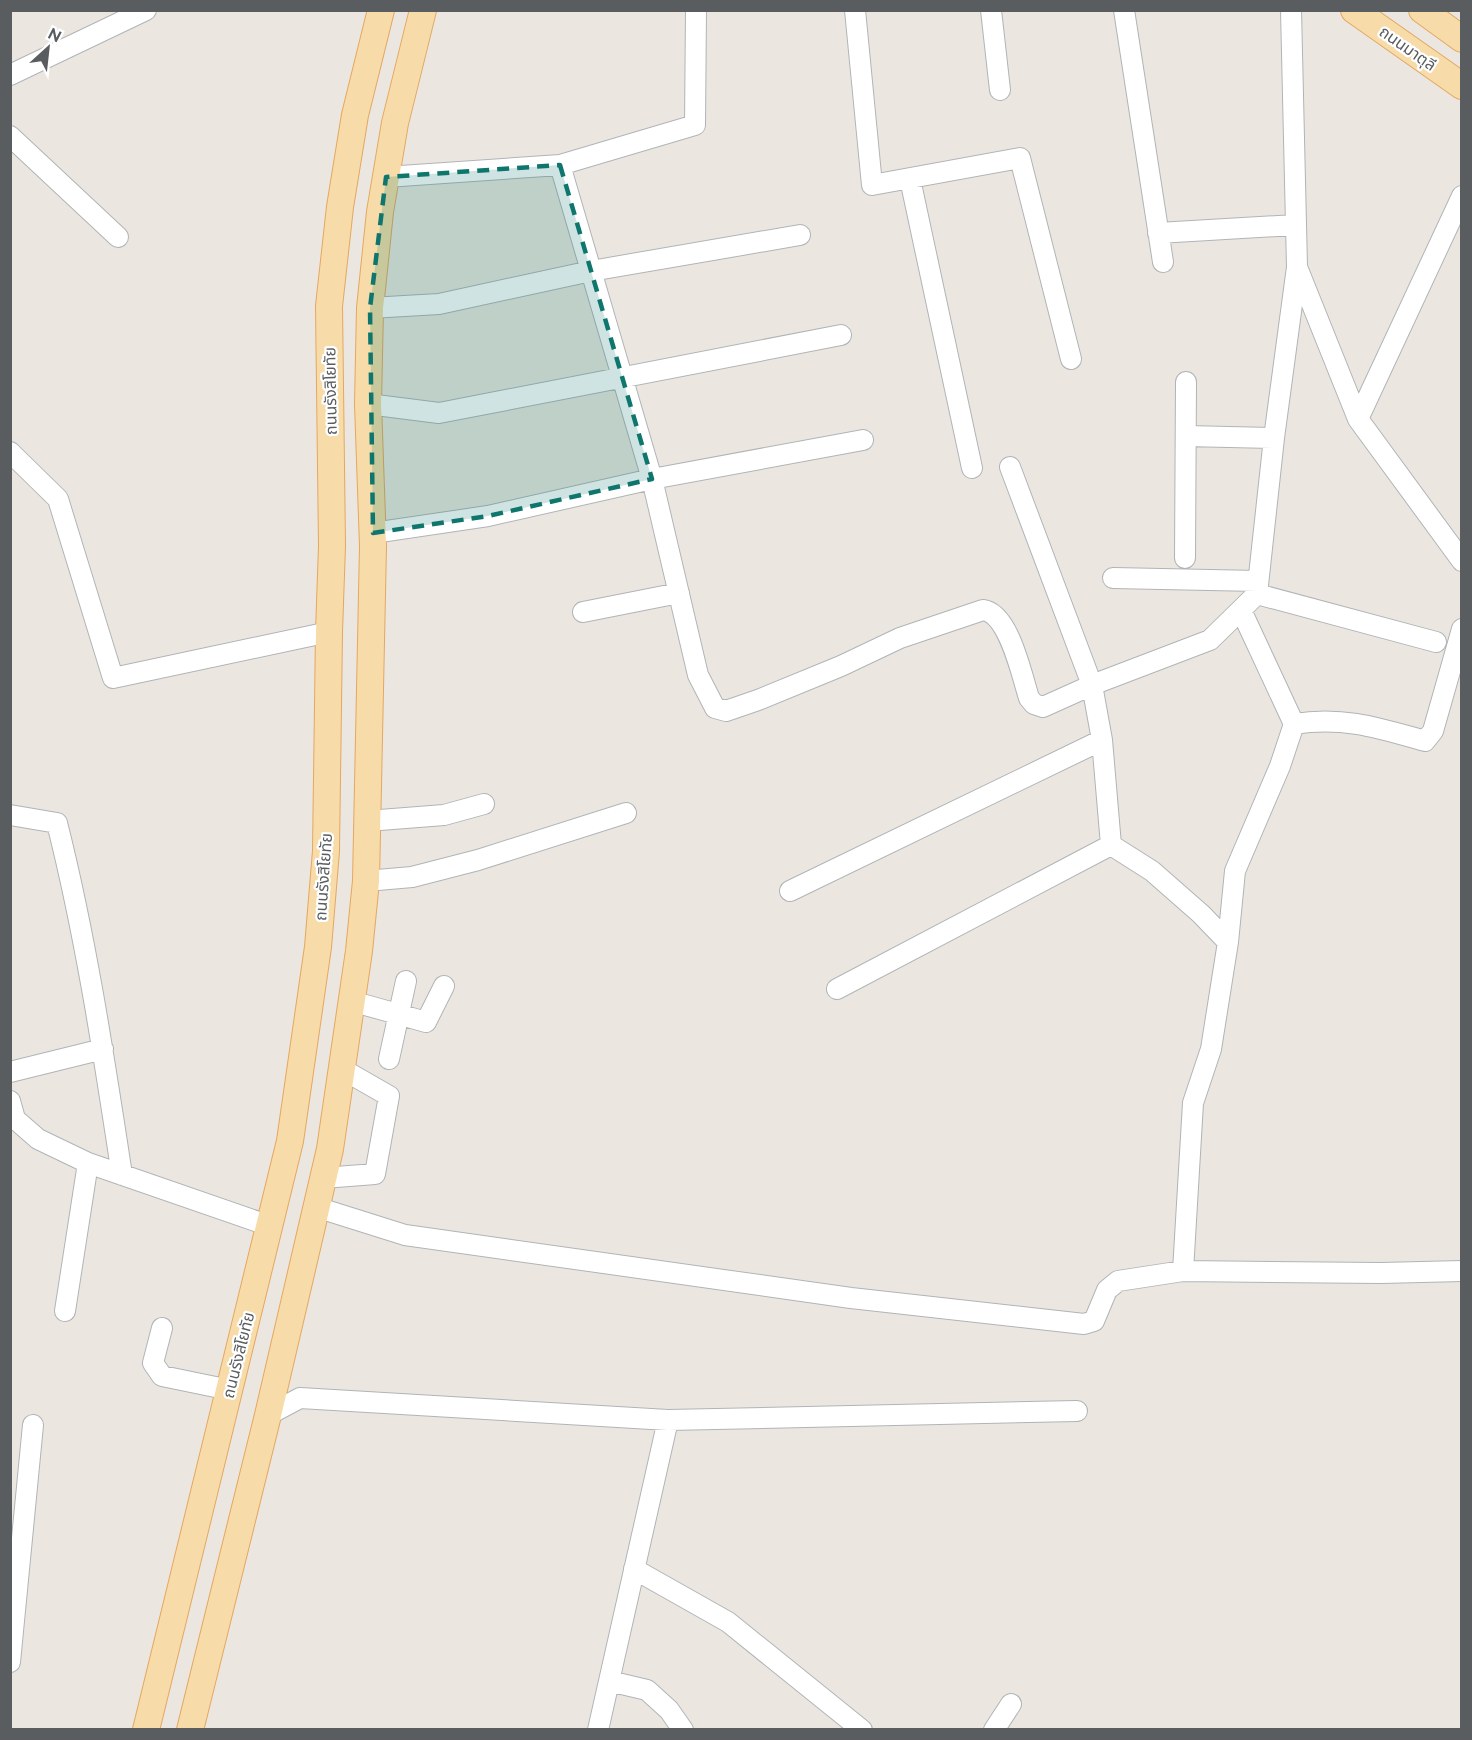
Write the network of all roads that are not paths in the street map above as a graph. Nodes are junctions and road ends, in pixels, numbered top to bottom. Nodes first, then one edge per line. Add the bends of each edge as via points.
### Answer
1 (146, 10) edge
2 (381, 10) edge
3 (423, 10) edge
4 (696, 10) edge
5 (855, 10) edge
6 (991, 10) edge
7 (1124, 10) edge
8 (1291, 10) edge
9 (1354, 10) edge
10 (1432, 14) edge
11 (1461, 39) edge
12 (10, 75) edge
13 (1461, 86) edge
14 (1000, 90) dead end
15 (10, 136) edge
16 (560, 165) junction
17 (386, 177) junction
18 (910, 179) junction
19 (1461, 196) edge
20 (1295, 225) junction
21 (1158, 233) junction
22 (800, 235) dead end
23 (118, 237) dead end
24 (1163, 262) dead end
25 (1297, 267) junction
26 (591, 271) junction
27 (370, 308) junction
28 (841, 335) dead end
29 (1071, 359) dead end
30 (622, 376) junction
31 (1186, 381) dead end
32 (368, 404) junction
33 (1358, 419) junction
34 (1186, 436) junction
35 (1274, 438) junction
36 (863, 440) dead end
37 (10, 452) edge
38 (1010, 467) dead end
39 (972, 468) dead end
40 (652, 479) junction
41 (373, 540) junction
42 (332, 546) junction
43 (1185, 558) dead end
44 (1461, 561) edge
45 (1113, 578) dead end
46 (1258, 587) junction
47 (679, 592) junction
48 (1241, 610) junction
49 (583, 612) dead end
50 (1461, 629) edge
51 (329, 632) junction
52 (1436, 642) dead end
53 (1092, 685) junction
54 (1294, 724) junction
55 (1102, 740) junction
56 (484, 804) dead end
57 (626, 813) dead end
58 (10, 815) edge
59 (367, 821) junction
60 (1111, 845) junction
61 (366, 881) junction
62 (790, 891) dead end
63 (1228, 942) junction
64 (406, 981) dead end
65 (444, 986) dead end
66 (837, 989) dead end
67 (351, 1001) junction
68 (398, 1014) junction
69 (103, 1049) junction
70 (389, 1059) dead end
71 (342, 1069) junction
72 (10, 1072) edge
73 (10, 1101) edge
74 (88, 1163) junction
75 (122, 1175) junction
76 (323, 1178) junction
77 (316, 1207) junction
78 (270, 1226) junction
79 (1183, 1271) junction
80 (1461, 1271) edge
81 (64, 1311) dead end
82 (162, 1328) dead end
83 (230, 1390) junction
84 (1077, 1411) dead end
85 (268, 1415) junction
86 (668, 1420) junction
87 (33, 1425) dead end
88 (634, 1569) junction
89 (10, 1662) edge
90 (609, 1681) junction
91 (1011, 1704) dead end
92 (146, 1730) edge
93 (190, 1730) edge
94 (598, 1730) edge
95 (683, 1730) edge
96 (862, 1730) edge
97 (994, 1730) edge

1 - 12 street
2 - 42 main road, ถนนรังสิโยทัย via 355,115 339,207 329,306
3 - 17 main road
4 - 16 street via 695,125
5 - 18 street via 872,185
6 - 14 street
7 - 21 street
8 - 20 street
9 - 13 main road, ถนนมาตุลี
10 - 11 main road
15 - 23 street
16 - 17 street
16 - 26 street
17 - 27 main road
18 - 29 street via 1020,158
18 - 39 street
19 - 33 street
20 - 21 street
20 - 25 street
21 - 24 street
22 - 26 street
25 - 33 street
25 - 35 street
26 - 27 street via 439,304
26 - 30 street
27 - 32 main road
28 - 30 street
30 - 32 street via 439,412
30 - 40 street
31 - 34 street
32 - 41 main road
33 - 44 street
34 - 35 street
34 - 43 street
35 - 46 street
36 - 40 street
37 - 51 street via 58,499 113,678
38 - 53 street
40 - 41 street
40 - 47 street
41 - 42 main road
41 - 59 main road
42 - 51 main road, ถนนรังสิโยทัย
45 - 46 street
46 - 48 street
46 - 52 street
47 - 49 street
47 - 53 street via 698,675 720,711 759,700 900,638 983,610 999,618 1034,704 1043,707
48 - 53 street via 1210,640
48 - 54 street
50 - 54 street via 1433,731 1425,741 1363,723
51 - 78 main road, ถนนรังสิโยทัย via 326,851 318,947 290,1141
53 - 55 street
54 - 63 street via 1235,871
55 - 60 street
55 - 62 street
56 - 59 street via 444,815
57 - 61 street via 478,861 412,877
58 - 69 street via 57,823
59 - 61 main road
60 - 63 street via 1152,871
60 - 66 street
61 - 67 main road
63 - 79 street via 1211,1049 1193,1103
64 - 68 street
65 - 68 street via 426,1022
67 - 68 street
67 - 71 main road
68 - 70 street
69 - 72 street
69 - 75 street
71 - 76 main road
71 - 76 street via 389,1096 375,1174
73 - 74 street via 15,1119 38,1139
74 - 75 street
74 - 81 street
75 - 78 street
76 - 77 main road
77 - 79 street via 405,1235 851,1298 1084,1324 1094,1321 1107,1290 1118,1281
77 - 85 main road
78 - 83 main road, ถนนรังสิโยทัย
79 - 80 street
82 - 83 street via 153,1363 162,1376
83 - 92 main road, ถนนรังสิโยทัย
84 - 86 street
85 - 86 street via 300,1398
85 - 93 main road
86 - 88 street
87 - 89 street
88 - 90 street
88 - 96 street via 728,1622
90 - 94 street
90 - 95 street via 648,1690
91 - 97 street

